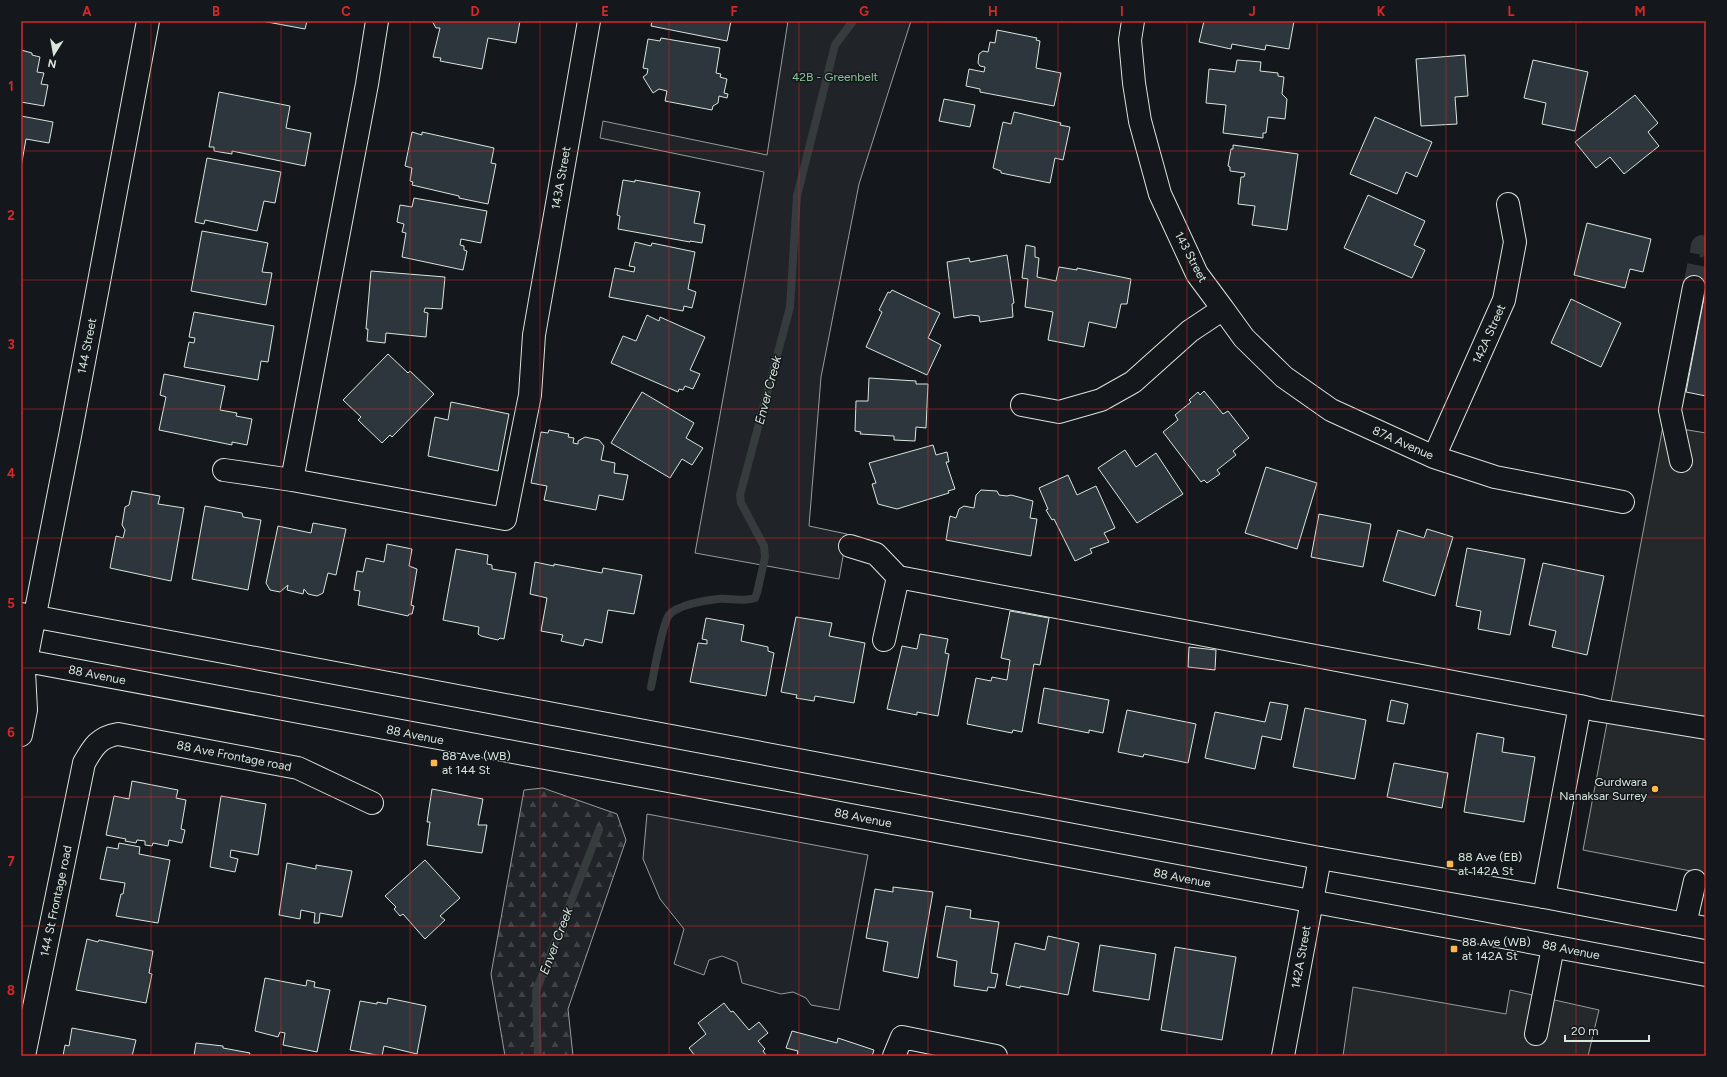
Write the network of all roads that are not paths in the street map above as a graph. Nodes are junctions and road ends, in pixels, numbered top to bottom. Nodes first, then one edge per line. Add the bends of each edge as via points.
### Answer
1 (148, 21) edge
2 (377, 21) edge
3 (589, 21) edge
4 (1133, 21) edge
5 (1508, 204) dead end
6 (1694, 286) tunnel mouth
7 (1223, 309) junction
8 (1022, 405) dead end
9 (1434, 457) junction
10 (1681, 461) dead end
11 (224, 470) dead end
12 (292, 480) junction
13 (1622, 502) dead end
14 (850, 546) dead end
15 (898, 577) junction
16 (28, 615) edge
17 (884, 640) dead end
18 (23, 668) edge
19 (1580, 706) junction
20 (1706, 728) edge
21 (21, 735) edge
22 (93, 748) joint
23 (372, 803) dead end
24 (1320, 858) junction
25 (1695, 881) dead end
26 (1544, 897) junction
27 (1311, 902) junction
28 (1685, 924) junction
29 (1706, 928) edge
30 (1553, 947) junction
31 (1706, 975) edge
32 (1536, 1034) dead end
33 (24, 1056) edge
34 (894, 1056) edge
35 (996, 1056) edge
36 (1283, 1056) edge

1 - 16 main road, 144 Street via 70,436
2 - 12 main road
3 - 12 main road, 143A Street via 534,335 530,395 505,520
4 - 7 main road, 143 Street via 1130,40 1134,83 1140,121 1160,194 1197,274
5 - 9 main road, 142A Street via 1515,242 1504,300
6 - 10 main road via 1670,410
7 - 8 main road via 1190,331 1133,382 1101,400 1060,412
7 - 9 main road, 87A Avenue via 1244,338 1284,377 1309,395 1331,410
9 - 13 main road, 87A Avenue via 1495,477
11 - 12 main road
14 - 15 main road via 876,554
15 - 17 main road
15 - 19 main road
16 - 18 main road, 144 Street
16 - 24 main road
18 - 21 main road, 144 Street via 26,710
18 - 27 main road, 88 Avenue
19 - 20 main road
19 - 26 main road
22 - 23 main road, 88 Ave Frontage road via 108,735 118,734 298,768
22 - 33 main road, 144 St Frontage road via 84,763
24 - 26 main road
24 - 27 main road, 142A Street
25 - 28 main road
26 - 28 main road
27 - 30 main road, 88 Avenue
27 - 36 main road, 142A Street
28 - 29 main road
30 - 31 main road, 88 Avenue
30 - 32 main road
34 - 35 main road via 902,1037

